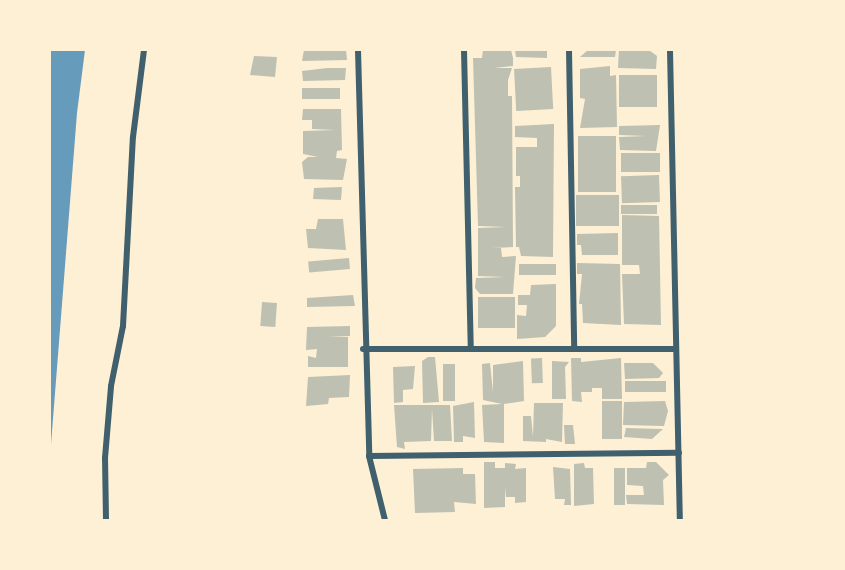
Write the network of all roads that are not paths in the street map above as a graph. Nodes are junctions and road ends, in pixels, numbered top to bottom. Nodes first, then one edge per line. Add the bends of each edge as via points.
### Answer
1 (144, 50) edge
2 (358, 50) edge
3 (464, 50) edge
4 (569, 50) edge
5 (670, 50) edge
6 (676, 348) junction
7 (363, 349) junction
8 (471, 349) junction
9 (574, 349) junction
10 (679, 453) junction
11 (369, 456) junction
12 (106, 520) edge
13 (385, 520) edge
14 (680, 520) edge

1 - 12 street via 133,137 123,326 111,386 105,458
2 - 7 street
3 - 8 street
4 - 9 street
5 - 6 street
6 - 9 street
6 - 10 street
7 - 8 street
7 - 11 street
8 - 9 street
10 - 11 street
10 - 14 street
11 - 13 street

